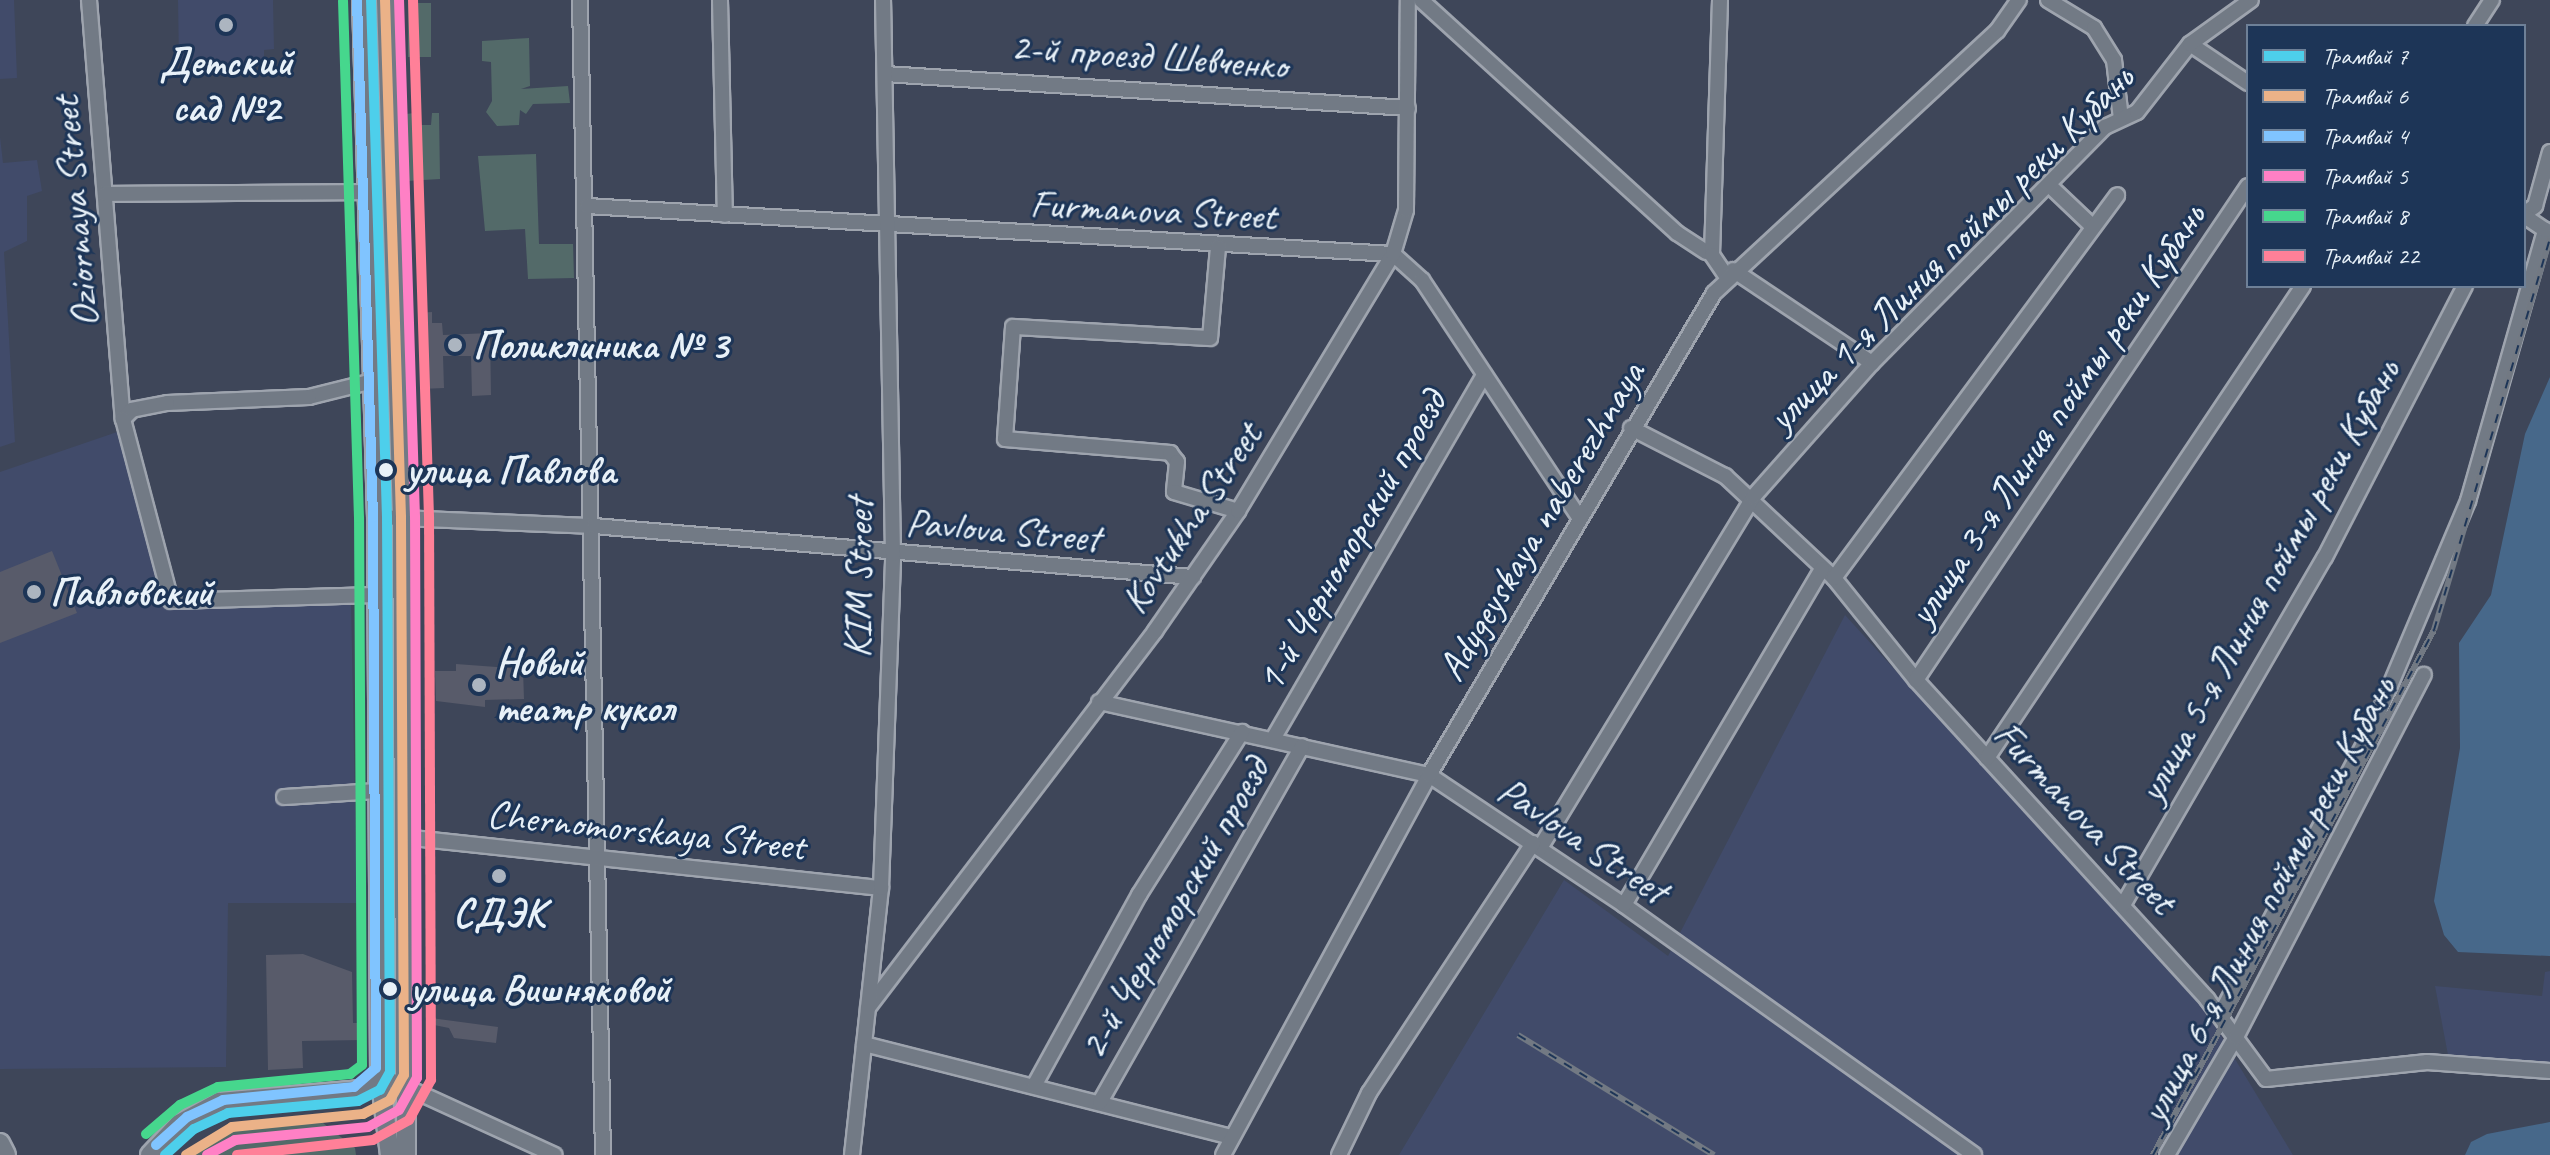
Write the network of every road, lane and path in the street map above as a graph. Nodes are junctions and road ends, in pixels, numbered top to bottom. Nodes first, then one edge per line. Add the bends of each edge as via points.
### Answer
1 (89, 0) edge
2 (362, 0) edge
3 (386, 0) edge
4 (580, 0) edge
5 (720, 0) edge
6 (883, 0) edge
7 (1408, 0) edge
8 (1421, 0) edge
9 (1720, 0) edge
10 (2019, 0) edge
11 (2048, 0) edge
12 (2251, 0) edge
13 (2492, 0) edge
14 (2476, 24) edge
15 (2190, 44) junction
16 (885, 74) junction
17 (2246, 82) edge
18 (1408, 108) junction
19 (2121, 119) junction
20 (2550, 152) edge
21 (2050, 186) junction
22 (2246, 189) edge
23 (368, 192) junction
24 (105, 194) junction
25 (2117, 195) dead end
26 (587, 206) junction
27 (2526, 213) edge
28 (725, 215) junction
29 (2526, 216) edge
30 (891, 227) junction
31 (2093, 227) junction
32 (1218, 247) junction
33 (1706, 252) dead end
34 (1393, 254) junction
35 (1730, 273) junction
36 (2302, 288) edge
37 (2464, 288) edge
38 (1872, 363) junction
39 (1484, 375) junction
40 (373, 381) junction
41 (123, 419) junction
42 (1631, 428) junction
43 (1753, 497) junction
44 (1238, 511) junction
45 (377, 517) junction
46 (402, 517) junction
47 (1579, 517) junction
48 (594, 526) junction
49 (893, 554) junction
50 (1828, 573) junction
51 (1193, 577) junction
52 (377, 595) junction
53 (2424, 675) dead end
54 (1916, 680) junction
55 (1099, 702) junction
56 (1242, 732) junction
57 (1273, 739) junction
58 (1302, 746) junction
59 (1987, 758) junction
60 (1429, 775) junction
61 (378, 791) junction
62 (284, 797) dead end
63 (403, 837) junction
64 (1537, 845) junction
65 (600, 856) junction
66 (881, 888) junction
67 (1624, 905) junction
68 (2123, 905) junction
69 (868, 1008) junction
70 (2220, 1015) junction
71 (2236, 1037) junction
72 (864, 1044) junction
73 (2550, 1071) edge
74 (380, 1075) junction
75 (407, 1086) junction
76 (1034, 1086) junction
77 (334, 1094) junction
78 (1100, 1102) junction
79 (387, 1105) junction
80 (1231, 1137) junction
81 (0, 1143) edge
82 (6, 1155) edge
83 (150, 1155) edge
84 (390, 1155) edge
85 (403, 1155) edge
86 (555, 1155) edge
87 (603, 1155) edge
88 (852, 1155) edge
89 (1223, 1155) edge
90 (1339, 1155) edge
91 (1974, 1155) edge
92 (2167, 1155) edge

1 - 24 street, Oziornaya Street
2 - 23 main road
3 - 46 main road
4 - 26 street
5 - 28 street
6 - 16 street, KIM Street
7 - 18 street, Kovtukha Street
8 - 33 street via 1677,233
9 - 35 street via 1712,255
10 - 35 street, Adygeyskaya naberezhnaya via 1997,31
11 - 19 street via 2094,28 2114,60
12 - 15 street, улица 1-я Линия поймы реки Кубань
13 - 14 street
15 - 17 street
15 - 19 street, улица 1-я Линия поймы реки Кубань via 2137,112
16 - 18 street, 2-й проезд Шевченко
16 - 30 street, KIM Street
18 - 34 street, Kovtukha Street via 1406,210
19 - 21 street, улица 1-я Линия поймы реки Кубань
20 - 27 street via 2535,206
21 - 31 street
21 - 38 street, улица 1-я Линия поймы реки Кубань
22 - 54 street, улица 3-я Линия поймы реки Кубань
23 - 24 street
23 - 40 main road
24 - 41 street, Oziornaya Street
25 - 31 street
26 - 28 street, Furmanova Street
26 - 48 street
28 - 30 street, Furmanova Street
29 - 70 street, улица 6-я Линия поймы реки Кубань via 2545,230 2468,501 2377,719
30 - 32 street, Furmanova Street
30 - 49 street, KIM Street
31 - 50 street
32 - 34 street, Furmanova Street
32 - 44 street via 1210,338 1013,327 1005,439 1170,453 1177,462 1174,492
34 - 39 street via 1422,280
34 - 44 street, Kovtukha Street
35 - 38 street
35 - 42 street, Adygeyskaya naberezhnaya
36 - 59 street
37 - 68 street, улица 5-я Линия поймы реки Кубань via 2325,557
38 - 43 street, улица 1-я Линия поймы реки Кубань
39 - 47 street
39 - 57 street, 1-й Черноморский проезд
40 - 41 street via 309,397 167,403 132,410
40 - 45 main road
41 - 52 street, Oziornaya Street via 171,601
42 - 43 street, Furmanova Street
42 - 47 street, Adygeyskaya naberezhnaya
43 - 50 street, Furmanova Street
43 - 64 street, улица 1-я Линия поймы реки Кубань
44 - 51 street, Kovtukha Street
45 - 46 street, Pavlova Street
45 - 52 main road
46 - 48 street, Pavlova Street
46 - 63 main road
47 - 60 street, Adygeyskaya naberezhnaya
48 - 49 street, Pavlova Street
48 - 65 street
49 - 51 street, Pavlova Street
49 - 66 street, KIM Street
50 - 54 street, Furmanova Street
50 - 67 street
51 - 55 street, Kovtukha Street
52 - 61 main road
53 - 71 street, улица 6-я Линия поймы реки Кубань
54 - 59 street, Furmanova Street
55 - 56 street, Pavlova Street
55 - 69 street, Kovtukha Street
56 - 57 street, Pavlova Street
56 - 76 street, 1-й Черноморский проезд via 1139,895
57 - 58 street, Pavlova Street
58 - 60 street, Pavlova Street
58 - 78 street, 2-й Черноморский проезд
59 - 68 street, Furmanova Street
60 - 64 street, Pavlova Street
60 - 80 street, Adygeyskaya naberezhnaya
61 - 62 street
61 - 74 main road
63 - 65 street, Chernomorskaya Street
63 - 75 main road
64 - 67 street, Pavlova Street
64 - 90 street, улица 1-я Линия поймы реки Кубань via 1369,1093
65 - 66 street, Chernomorskaya Street
65 - 87 street
66 - 69 street, KIM Street
67 - 91 street, Pavlova Street
68 - 70 street, Furmanova Street
69 - 72 street, KIM Street
70 - 71 street, Furmanova Street
71 - 73 street, Furmanova Street via 2266,1079 2427,1062
71 - 92 street, улица 6-я Линия поймы реки Кубань
72 - 76 street
72 - 88 street, KIM Street
74 - 75 street
74 - 77 main road via 367,1088
74 - 79 main road
75 - 85 main road
75 - 86 street
76 - 78 street
77 - 79 main road
77 - 83 main road via 248,1095 219,1102 179,1124
78 - 80 street
79 - 84 main road
79 - 85 main road
80 - 89 street, Adygeyskaya naberezhnaya
81 - 82 main road

